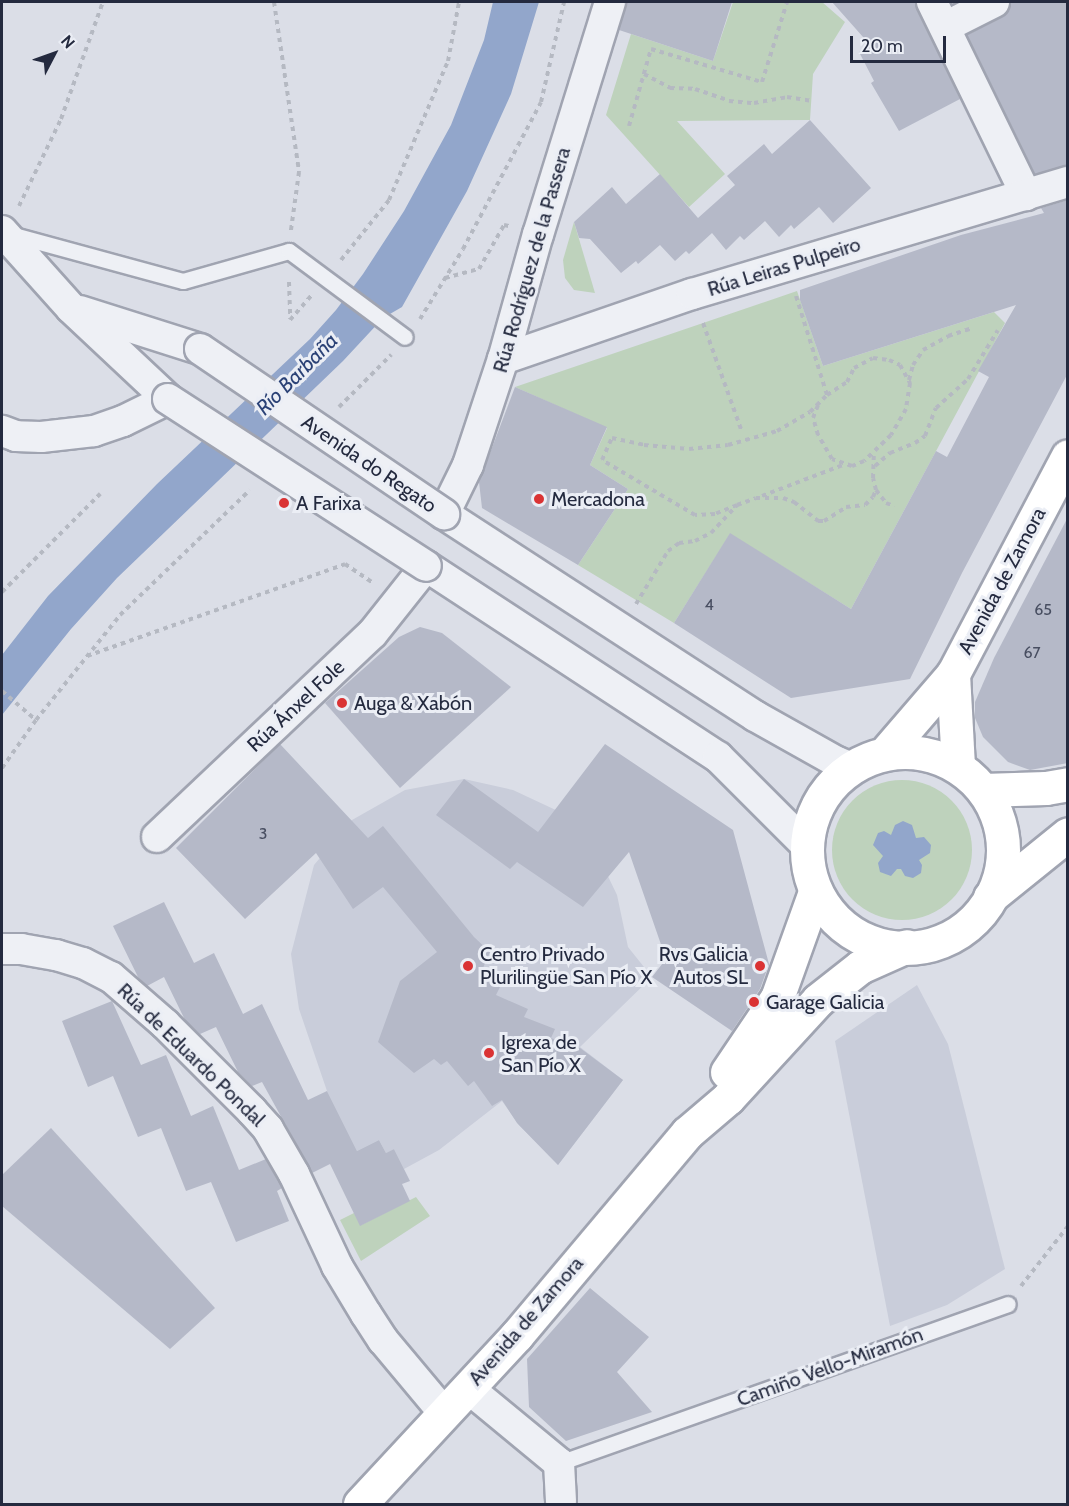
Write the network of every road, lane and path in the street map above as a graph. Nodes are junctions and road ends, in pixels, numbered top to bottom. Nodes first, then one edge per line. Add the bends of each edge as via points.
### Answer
1 (103, 2) edge
2 (274, 2) edge
3 (459, 2) edge
4 (610, 2) edge
5 (787, 2) edge
6 (994, 2) edge
7 (939, 14) edge
8 (644, 74) junction
9 (811, 101) dead end
10 (629, 126) dead end
11 (1068, 182) edge
12 (1026, 195) junction
13 (2, 232) edge
14 (538, 234) junction
15 (289, 251) junction
16 (786, 266) junction
17 (445, 278) dead end
18 (326, 279) junction
19 (692, 294) junction
20 (71, 308) junction
21 (972, 328) dead end
22 (998, 330) dead end
23 (405, 338) dead end
24 (503, 359) junction
25 (909, 381) junction
26 (827, 395) junction
27 (168, 399) junction
28 (818, 405) junction
29 (2, 431) edge
30 (742, 432) dead end
31 (874, 453) junction
32 (1068, 456) edge
33 (843, 465) junction
34 (875, 466) junction
35 (876, 489) junction
36 (100, 495) dead end
37 (756, 498) junction
38 (737, 505) junction
39 (894, 506) dead end
40 (444, 514) junction
41 (426, 566) junction
42 (2, 592) edge
43 (398, 600) junction
44 (620, 630) junction
45 (87, 656) dead end
46 (953, 674) junction
47 (2, 691) edge
48 (36, 720) dead end
49 (885, 753) junction
50 (958, 767) junction
51 (852, 768) junction
52 (1068, 784) edge
53 (983, 790) junction
54 (1068, 834) edge
55 (157, 837) dead end
56 (807, 846) junction
57 (815, 892) junction
58 (988, 898) junction
59 (907, 946) junction
60 (2, 949) edge
61 (687, 1134) junction
62 (1068, 1226) edge
63 (1008, 1304) joint
64 (468, 1388) junction
65 (444, 1413) junction
66 (559, 1463) junction
67 (561, 1501) dead end
68 (360, 1504) edge

1 - 13 path via 61,119 27,192
2 - 15 path via 299,172
3 - 18 path via 448,61 389,200
4 - 14 street, Rúa Rodríguez de la Passera
5 - 8 path via 762,82 651,49
6 - 7 street
7 - 12 street
8 - 9 path via 670,88 695,89 729,101 754,103 787,97
8 - 10 path
11 - 12 street, Rúa Leiras Pulpeiro
12 - 16 street, Rúa Leiras Pulpeiro
13 - 15 lane via 183,281
13 - 20 street
14 - 17 path via 504,225 479,269
14 - 24 street, Rúa Rodríguez de la Passera
15 - 18 lane
15 - 18 path via 290,320
16 - 19 street, Rúa Leiras Pulpeiro
16 - 26 path
18 - 23 lane
19 - 24 street, Rúa Leiras Pulpeiro
19 - 30 path
20 - 27 street
20 - 40 street, Avenida do Regato, bridge via 200,349
21 - 25 path via 923,350
22 - 34 path via 968,379 936,408 925,436 890,453
24 - 40 street, Rúa Rodríguez de la Passera via 468,465
25 - 26 path via 900,365 873,358 854,368 846,382
25 - 31 path via 906,409 891,435
26 - 28 path
27 - 29 street via 94,431 41,437
27 - 41 street, bridge
28 - 33 path via 813,418 818,435 832,459
28 - 38 path via 777,431 728,445 672,448 612,438 602,460 695,515 714,514
31 - 33 path via 852,466
31 - 34 path
32 - 46 street, Avenida de Zamora
33 - 37 path
34 - 35 path
35 - 37 path via 865,505 846,507 824,521 791,501
35 - 39 path
36 - 42 path
37 - 38 path
38 - 44 path via 711,533 679,543 668,551
40 - 44 street, Avenida do Regato
41 - 43 street, Rúa Ánxel Fole
41 - 56 street via 718,757
43 - 45 path via 345,564
43 - 55 street, Rúa Ánxel Fole via 372,634
44 - 51 street, Avenida do Regato via 755,716
46 - 49 street, Avenida de Zamora
46 - 50 street, Avenida de Zamora
47 - 48 path
49 - 50 street via 915,752
49 - 51 street
50 - 53 street
51 - 56 street via 821,801
52 - 53 street
53 - 58 street via 998,819 1002,851
54 - 58 street
56 - 57 street
57 - 59 street via 833,919 860,938
57 - 61 street, Avenida de Zamora via 777,998
58 - 59 street via 969,924 955,934 932,943
59 - 61 street, Avenida de Zamora via 839,981 728,1098
60 - 65 street, Rúa de Eduardo Pondal via 56,954 111,977 165,1024 252,1111 280,1149 337,1266 366,1314
61 - 64 street, Avenida de Zamora
62 - 63 path
63 - 66 lane, Camiño Vello-Miramón
64 - 65 street, Avenida de Zamora
64 - 66 street
65 - 68 street, Avenida de Zamora
66 - 67 street

